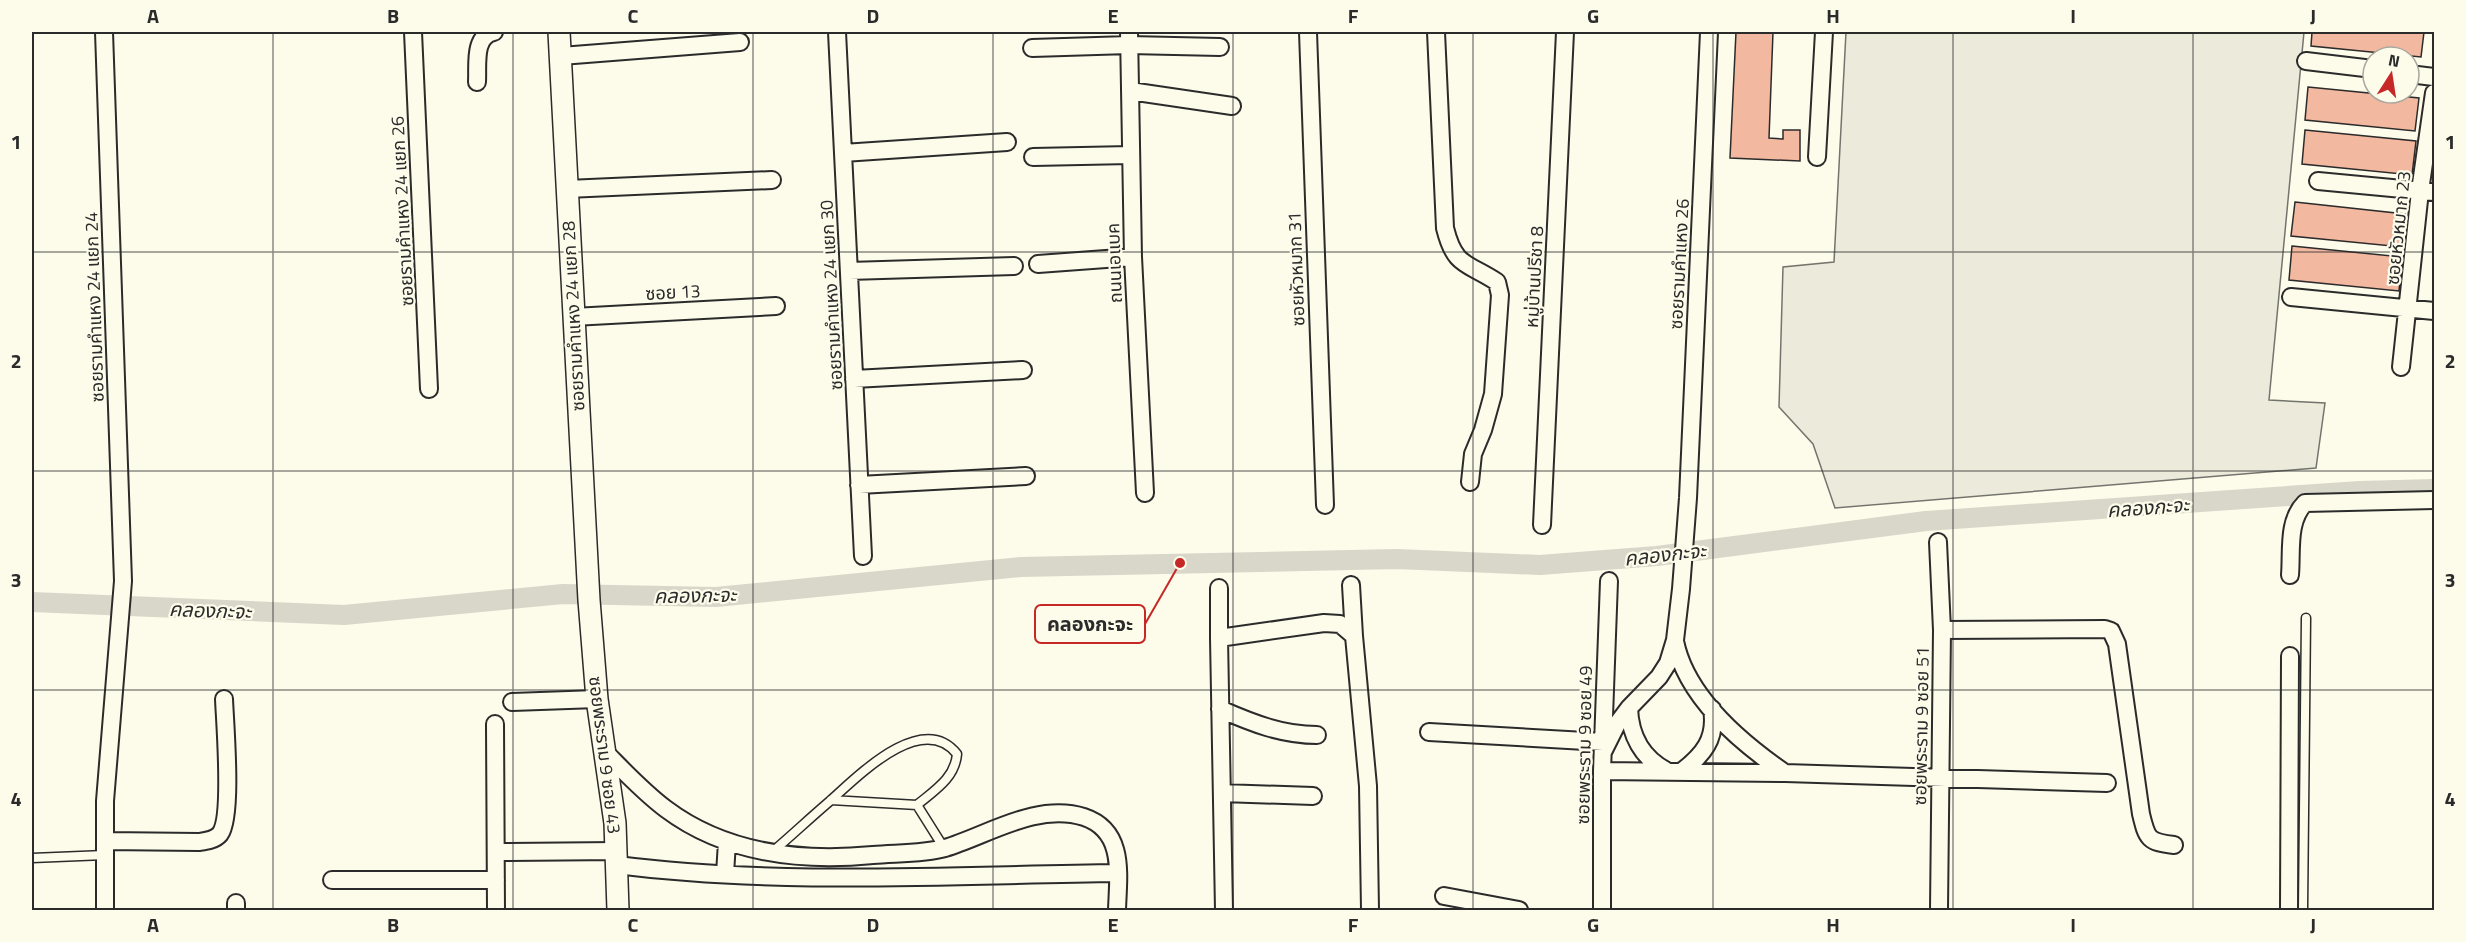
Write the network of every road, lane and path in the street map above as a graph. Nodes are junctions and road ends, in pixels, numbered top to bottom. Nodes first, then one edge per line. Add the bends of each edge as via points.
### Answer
1 (105, 32) edge
2 (413, 32) edge
3 (494, 32) edge
4 (559, 32) edge
5 (837, 32) edge
6 (1308, 32) edge
7 (1436, 32) edge
8 (1565, 32) edge
9 (1709, 32) edge
10 (1824, 32) edge
11 (1129, 38) edge
12 (740, 42) dead end
13 (1220, 47) dead end
14 (1032, 48) dead end
15 (561, 56) junction
16 (2306, 61) dead end
17 (2361, 68) edge
18 (477, 82) dead end
19 (1130, 91) junction
20 (2434, 93) edge
21 (1232, 106) dead end
22 (1007, 142) dead end
23 (843, 153) junction
24 (1130, 155) junction
25 (1033, 157) dead end
26 (1817, 157) dead end
27 (772, 180) dead end
28 (2318, 181) dead end
29 (567, 189) junction
30 (2427, 192) edge
31 (1132, 257) junction
32 (1038, 264) dead end
33 (1014, 266) dead end
34 (849, 271) junction
35 (2291, 297) dead end
36 (776, 306) dead end
37 (2409, 309) junction
38 (2434, 311) edge
39 (573, 317) junction
40 (2402, 367) dead end
41 (1023, 370) dead end
42 (854, 379) junction
43 (429, 389) dead end
44 (1026, 476) dead end
45 (1470, 482) dead end
46 (859, 485) junction
47 (1145, 493) dead end
48 (2434, 500) edge
49 (1325, 505) dead end
50 (1542, 525) dead end
51 (1938, 542) dead end
52 (863, 556) dead end
53 (2290, 575) dead end
54 (1609, 581) dead end
55 (1351, 585) dead end
56 (1219, 588) dead end
57 (589, 600) joint
58 (2306, 618) dead end
59 (1942, 630) junction
60 (1354, 636) junction
61 (1219, 638) junction
62 (1675, 640) junction
63 (2290, 656) dead end
64 (224, 699) dead end
65 (597, 699) junction
66 (512, 702) dead end
67 (1629, 708) junction
68 (1220, 709) junction
69 (1712, 709) junction
70 (495, 724) dead end
71 (1429, 732) dead end
72 (1317, 735) dead end
73 (1603, 747) junction
74 (603, 750) junction
75 (1602, 771) junction
76 (1674, 772) junction
77 (1785, 773) junction
78 (1940, 777) junction
79 (2107, 783) dead end
80 (1222, 793) junction
81 (1313, 796) dead end
82 (831, 800) junction
83 (917, 805) junction
84 (727, 842) junction
85 (2174, 845) dead end
86 (105, 848) junction
87 (944, 848) junction
88 (496, 852) junction
89 (771, 853) junction
90 (32, 858) edge
91 (617, 858) junction
92 (1118, 873) junction
93 (725, 874) junction
94 (947, 876) junction
95 (332, 880) dead end
96 (496, 880) junction
97 (1444, 896) dead end
98 (105, 910) edge
99 (496, 910) edge
100 (618, 910) edge
101 (1117, 910) edge
102 (1224, 910) edge
103 (1370, 910) edge
104 (1519, 910) edge
105 (1602, 910) edge
106 (1939, 910) edge
107 (2289, 910) edge
108 (2303, 910) edge

1 - 86 street, ซอยรามคำแหง 24 แยก 24 via 123,581 105,801
2 - 43 street, ซอยรามคำแหง 24 แยก 26
3 - 18 street via 487,33 478,43
4 - 15 street, ซอยรามคำแหง 24 แยก 28
5 - 23 street, ซอยรามคำแหง 24 แยก 30
6 - 49 street, ซอยหัวหมาก 31
7 - 45 street, หมู่บ้านปรีชา 8 via 1445,228 1450,248 1460,261 1497,282 1500,295 1493,394 1473,454
8 - 50 street, หมู่บ้านปรีชา 8
9 - 62 street, ซอยรามคำแหง 26 via 1688,498
10 - 26 street
11 - 13 street
11 - 14 street
11 - 19 street, ถนนเอแบค
12 - 15 street
15 - 29 street, ซอยรามคำแหง 24 แยก 28
16 - 17 street
19 - 21 street
19 - 24 street, ถนนเอแบค
20 - 30 street, ซอยหัวหมาก 23
22 - 23 street
23 - 34 street, ซอยรามคำแหง 24 แยก 30
24 - 25 street
24 - 31 street, ถนนเอแบค
27 - 29 street
28 - 30 street
29 - 39 street, ซอยรามคำแหง 24 แยก 28
30 - 37 street, ซอยหัวหมาก 23
31 - 32 street
31 - 47 street, ถนนเอแบค
33 - 34 street
34 - 42 street, ซอยรามคำแหง 24 แยก 30
35 - 37 street
36 - 39 street, ซอย 13
37 - 38 street
37 - 40 street, ซอยหัวหมาก 23
39 - 57 street, ซอยรามคำแหง 24 แยก 28
41 - 42 street
42 - 46 street, ซอยรามคำแหง 24 แยก 30
44 - 46 street
46 - 52 street, ซอยรามคำแหง 24 แยก 30
48 - 53 street via 2305,503 2293,523
51 - 59 street, ซอยพระราม 9 ซอย 51
54 - 73 street, ซอยพระราม 9 ซอย 49
55 - 60 street
56 - 61 street
57 - 65 street, ซอยพระราม 9 ซอย 43
58 - 108 lane
59 - 78 street, ซอยพระราม 9 ซอย 51
59 - 85 street via 2111,631 2117,644 2146,835 2156,843
60 - 61 street via 1340,624 1324,623
60 - 103 street via 1368,786
61 - 68 street
62 - 67 street via 1659,677
62 - 69 street via 1683,667
63 - 107 street
64 - 86 street via 227,814 220,833 212,840 199,842
65 - 66 street
65 - 74 street, ซอยพระราม 9 ซอย 43
67 - 73 street
67 - 76 street via 1629,721 1638,744 1655,765
68 - 72 street via 1276,730
68 - 80 street
69 - 76 street via 1710,741 1700,756
69 - 77 street via 1758,754
70 - 88 street
71 - 73 street
73 - 75 street, ซอยพระราม 9 ซอย 49
74 - 84 street via 667,810
74 - 91 street, ซอยพระราม 9 ซอย 43
75 - 76 street
75 - 105 street, ซอยพระราม 9 ซอย 49
76 - 77 street
77 - 78 street
78 - 79 street
78 - 106 street, ซอยพระราม 9 ซอย 51
80 - 81 street
80 - 102 street
82 - 83 lane
82 - 83 lane via 876,759 894,750 917,741 949,744 957,754 956,767
82 - 89 lane
83 - 87 lane
84 - 89 street
84 - 93 street
86 - 90 lane
86 - 98 street, ซอยรามคำแหง 24 แยก 24
87 - 89 street via 856,857
87 - 92 street via 1011,823 1063,813 1084,817 1110,834
87 - 94 street
88 - 91 street
88 - 96 street
91 - 93 street via 682,873
91 - 100 street, ซอยพระราม 9 ซอย 43
92 - 94 street
92 - 101 street
93 - 94 street
95 - 96 street
96 - 99 street
97 - 104 street

